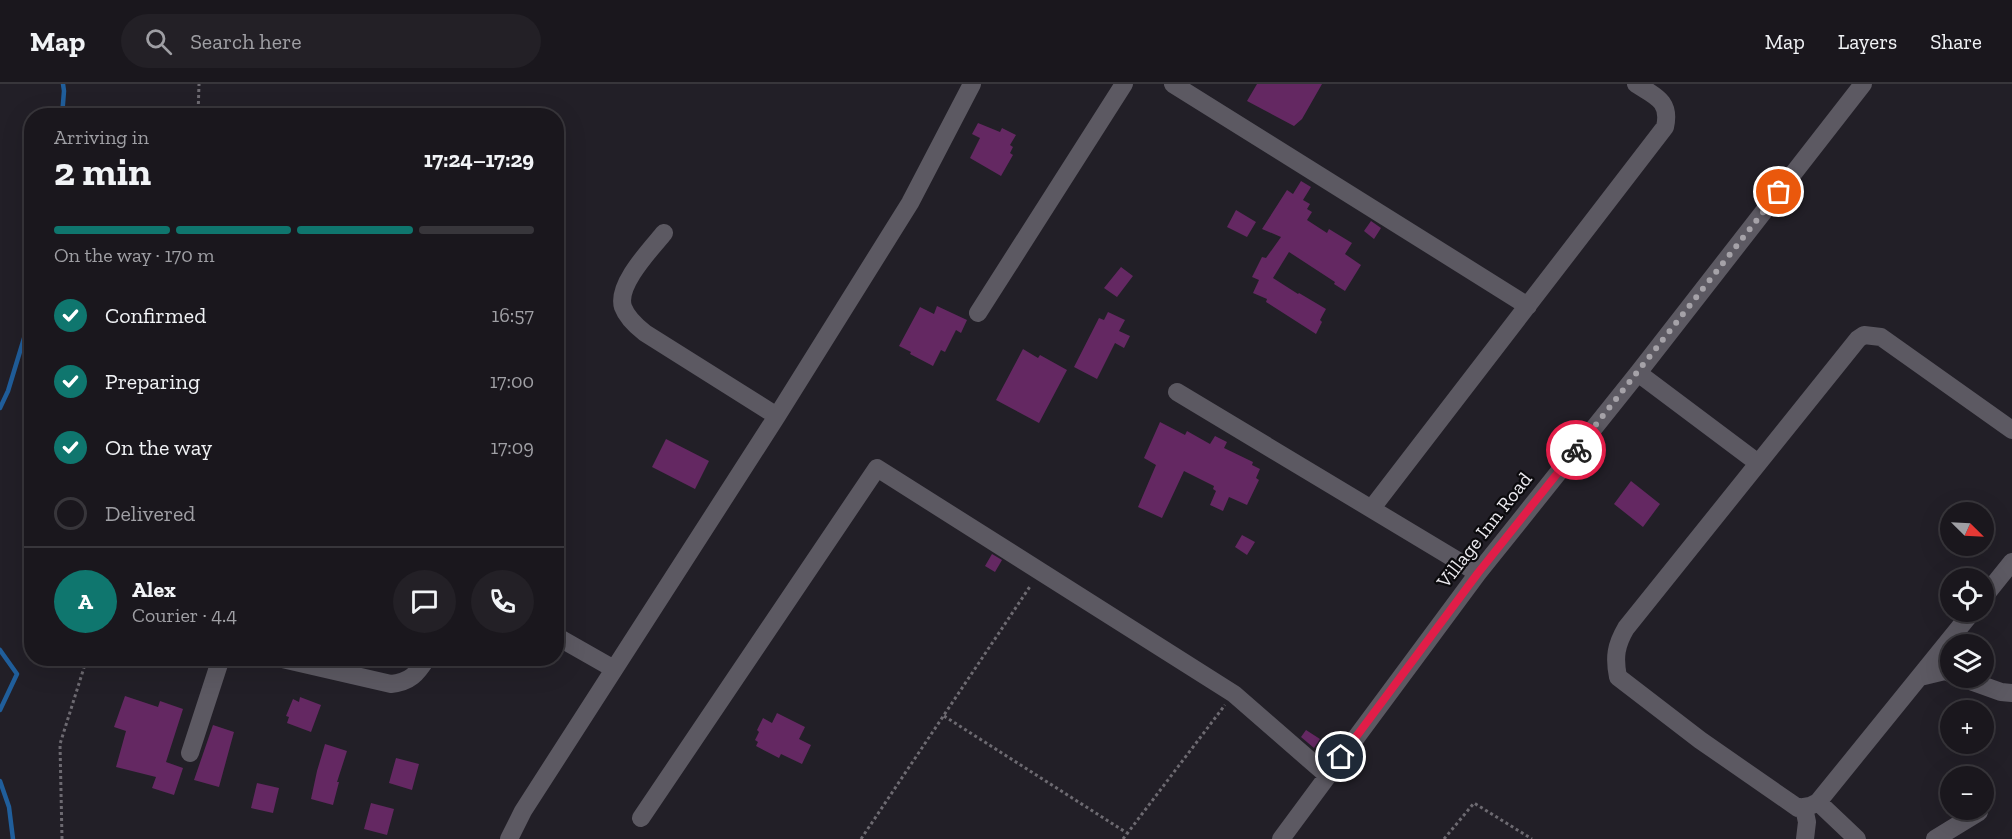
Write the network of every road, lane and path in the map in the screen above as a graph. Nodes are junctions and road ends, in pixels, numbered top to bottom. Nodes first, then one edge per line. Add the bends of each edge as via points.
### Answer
1 (199, 84) edge
2 (972, 84) edge
3 (1124, 84) edge
4 (1173, 84) edge
5 (1636, 84) edge
6 (1863, 84) edge
7 (198, 108) edge
8 (664, 233) dead end
9 (1528, 306) junction
10 (978, 313) dead end
11 (1638, 373) junction
12 (1177, 392) dead end
13 (777, 416) junction
14 (2012, 430) edge
15 (1758, 463) junction
16 (1372, 508) junction
17 (2012, 562) edge
18 (1041, 572) junction
19 (1478, 573) junction
20 (1994, 584) edge
21 (1964, 622) edge
22 (564, 641) edge
23 (84, 666) edge
24 (218, 666) edge
25 (313, 666) edge
26 (421, 666) edge
27 (614, 669) junction
28 (1940, 673) edge
29 (1920, 677) junction
30 (1990, 688) edge
31 (2012, 693) edge
32 (1234, 694) junction
33 (944, 716) junction
34 (190, 753) dead end
35 (1327, 775) junction
36 (1811, 805) junction
37 (641, 818) dead end
38 (1966, 820) edge
39 (1127, 833) junction
40 (62, 839) edge
41 (509, 839) edge
42 (861, 839) edge
43 (1123, 839) edge
44 (1281, 839) edge
45 (1444, 839) edge
46 (1532, 839) edge
47 (1805, 839) edge
48 (1857, 839) edge
49 (1935, 839) edge

1 - 7 path
2 - 13 street via 910,203
3 - 10 street
4 - 9 street
5 - 9 street via 1666,108 1665,127
6 - 11 street, Village Inn Road
8 - 13 street via 622,292 628,315 645,333
9 - 16 street
11 - 15 street
11 - 19 street, Village Inn Road
12 - 16 street
13 - 27 street
14 - 15 street via 1881,337 1864,335
15 - 36 street via 1626,628 1619,640 1616,664 1618,676 1700,740 1798,808
16 - 19 street
17 - 20 street
18 - 32 street
18 - 33 path
18 - 37 street via 877,468
19 - 35 street, Village Inn Road
21 - 29 street
22 - 27 street
23 - 40 path via 60,744
24 - 34 street
25 - 26 street via 391,684 404,683
27 - 41 street
28 - 29 street
29 - 36 street
30 - 31 street
32 - 35 street
32 - 39 path
33 - 39 path
33 - 42 path
35 - 44 street, Village Inn Road
36 - 47 street
36 - 48 street
38 - 49 street
39 - 43 path
45 - 46 path via 1474,803

